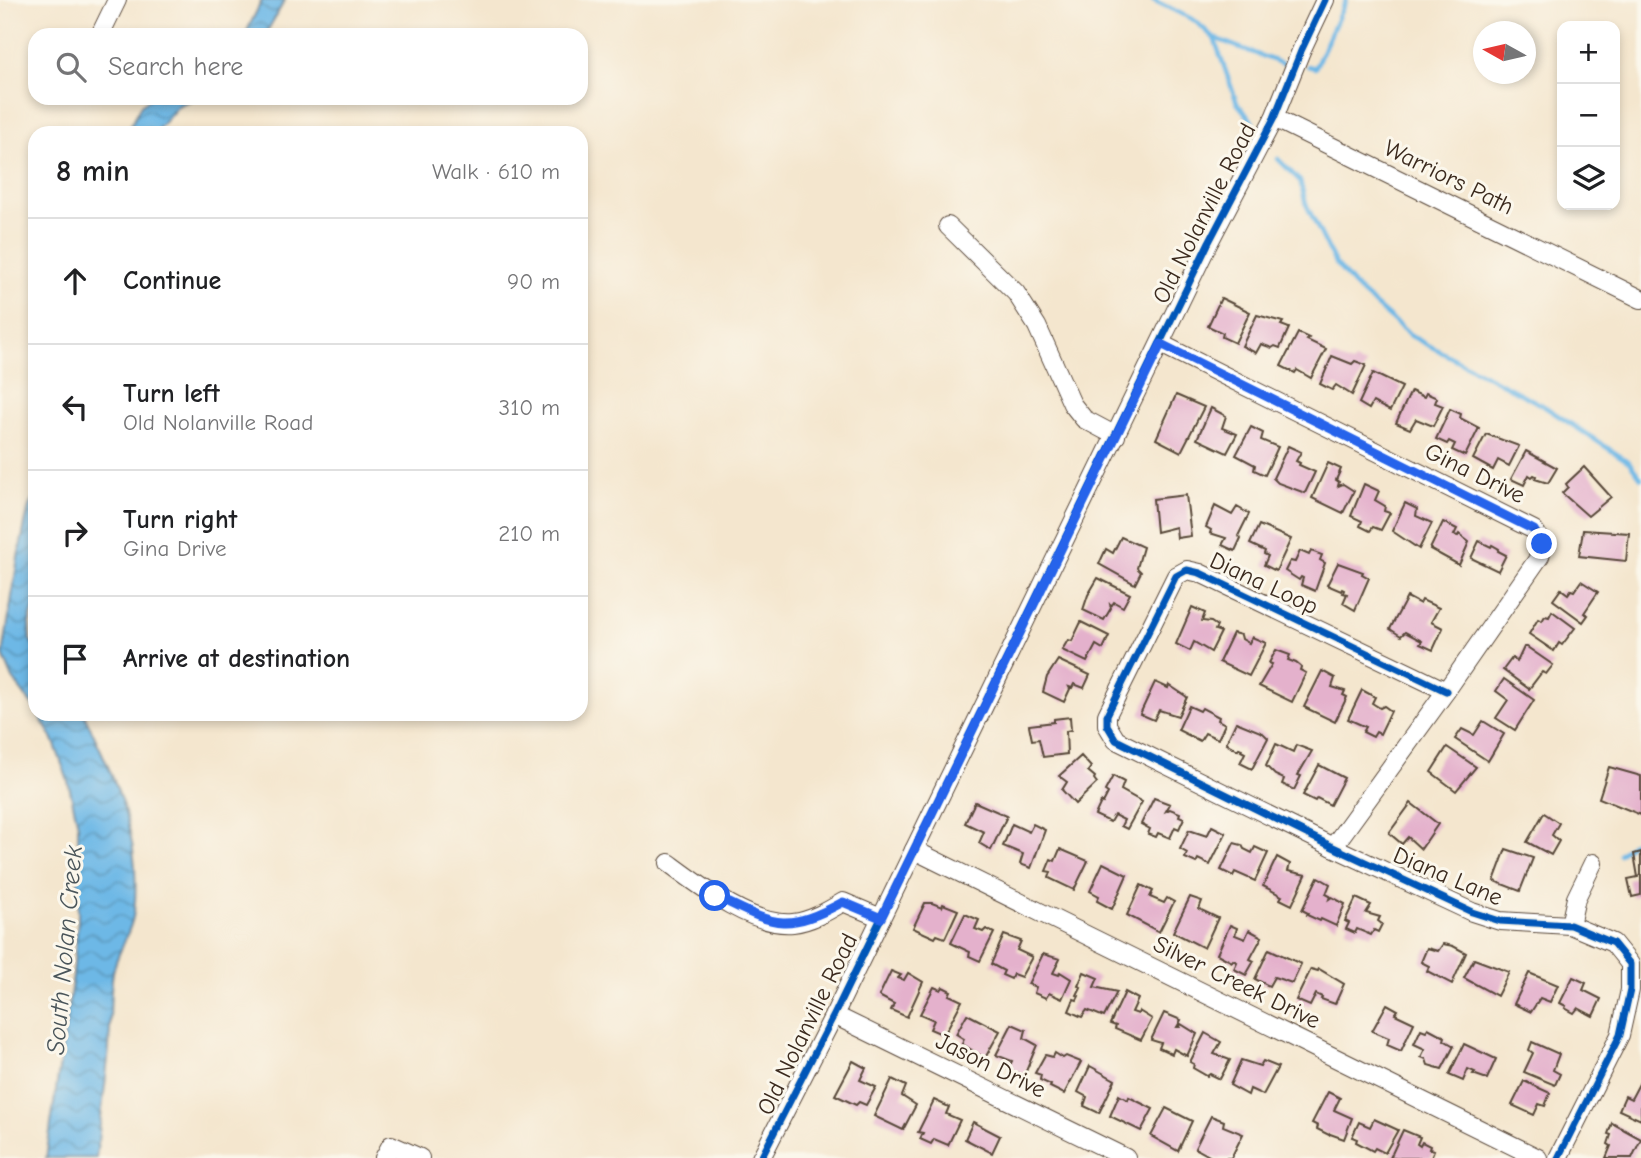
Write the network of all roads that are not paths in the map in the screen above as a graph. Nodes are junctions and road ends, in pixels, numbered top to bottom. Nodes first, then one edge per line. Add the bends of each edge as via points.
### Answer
1 (117, 0) edge
2 (1325, 0) edge
3 (103, 28) edge
4 (1274, 118) junction
5 (948, 226) dead end
6 (1641, 299) edge
7 (1161, 344) junction
8 (1116, 436) junction
9 (1446, 691) junction
10 (1107, 725) joint
11 (1333, 847) junction
12 (914, 850) junction
13 (669, 863) dead end
14 (1593, 863) dead end
15 (881, 918) junction
16 (1570, 925) junction
17 (834, 1016) junction
18 (1116, 1156) edge
19 (384, 1158) edge
20 (420, 1158) edge
21 (761, 1158) edge
22 (1538, 1158) edge
23 (1558, 1158) edge

1 - 3 street
2 - 4 street, Old Nolanville Road
4 - 6 street, Warriors Path
4 - 7 street, Old Nolanville Road
5 - 8 street via 1016,293 1084,419
7 - 8 street, Old Nolanville Road
7 - 9 street, Gina Drive via 1534,530 1542,544 1540,556
8 - 12 street, Old Nolanville Road
9 - 10 street, Diana Loop via 1187,570 1176,576 1107,715
9 - 11 street, Gina Drive
10 - 11 street, Diana Lane via 1116,740
11 - 16 street, Diana Lane via 1472,912 1500,921
12 - 15 street, Old Nolanville Road
12 - 22 street, Silver Creek Drive
13 - 15 street via 715,896 769,922 794,923 843,902
14 - 16 street via 1576,898
15 - 17 street, Old Nolanville Road
16 - 23 street, Diana Lane via 1613,943 1630,964 1630,990 1620,1035
17 - 18 street, Jason Drive
17 - 21 street, Old Nolanville Road
19 - 20 street via 391,1145

